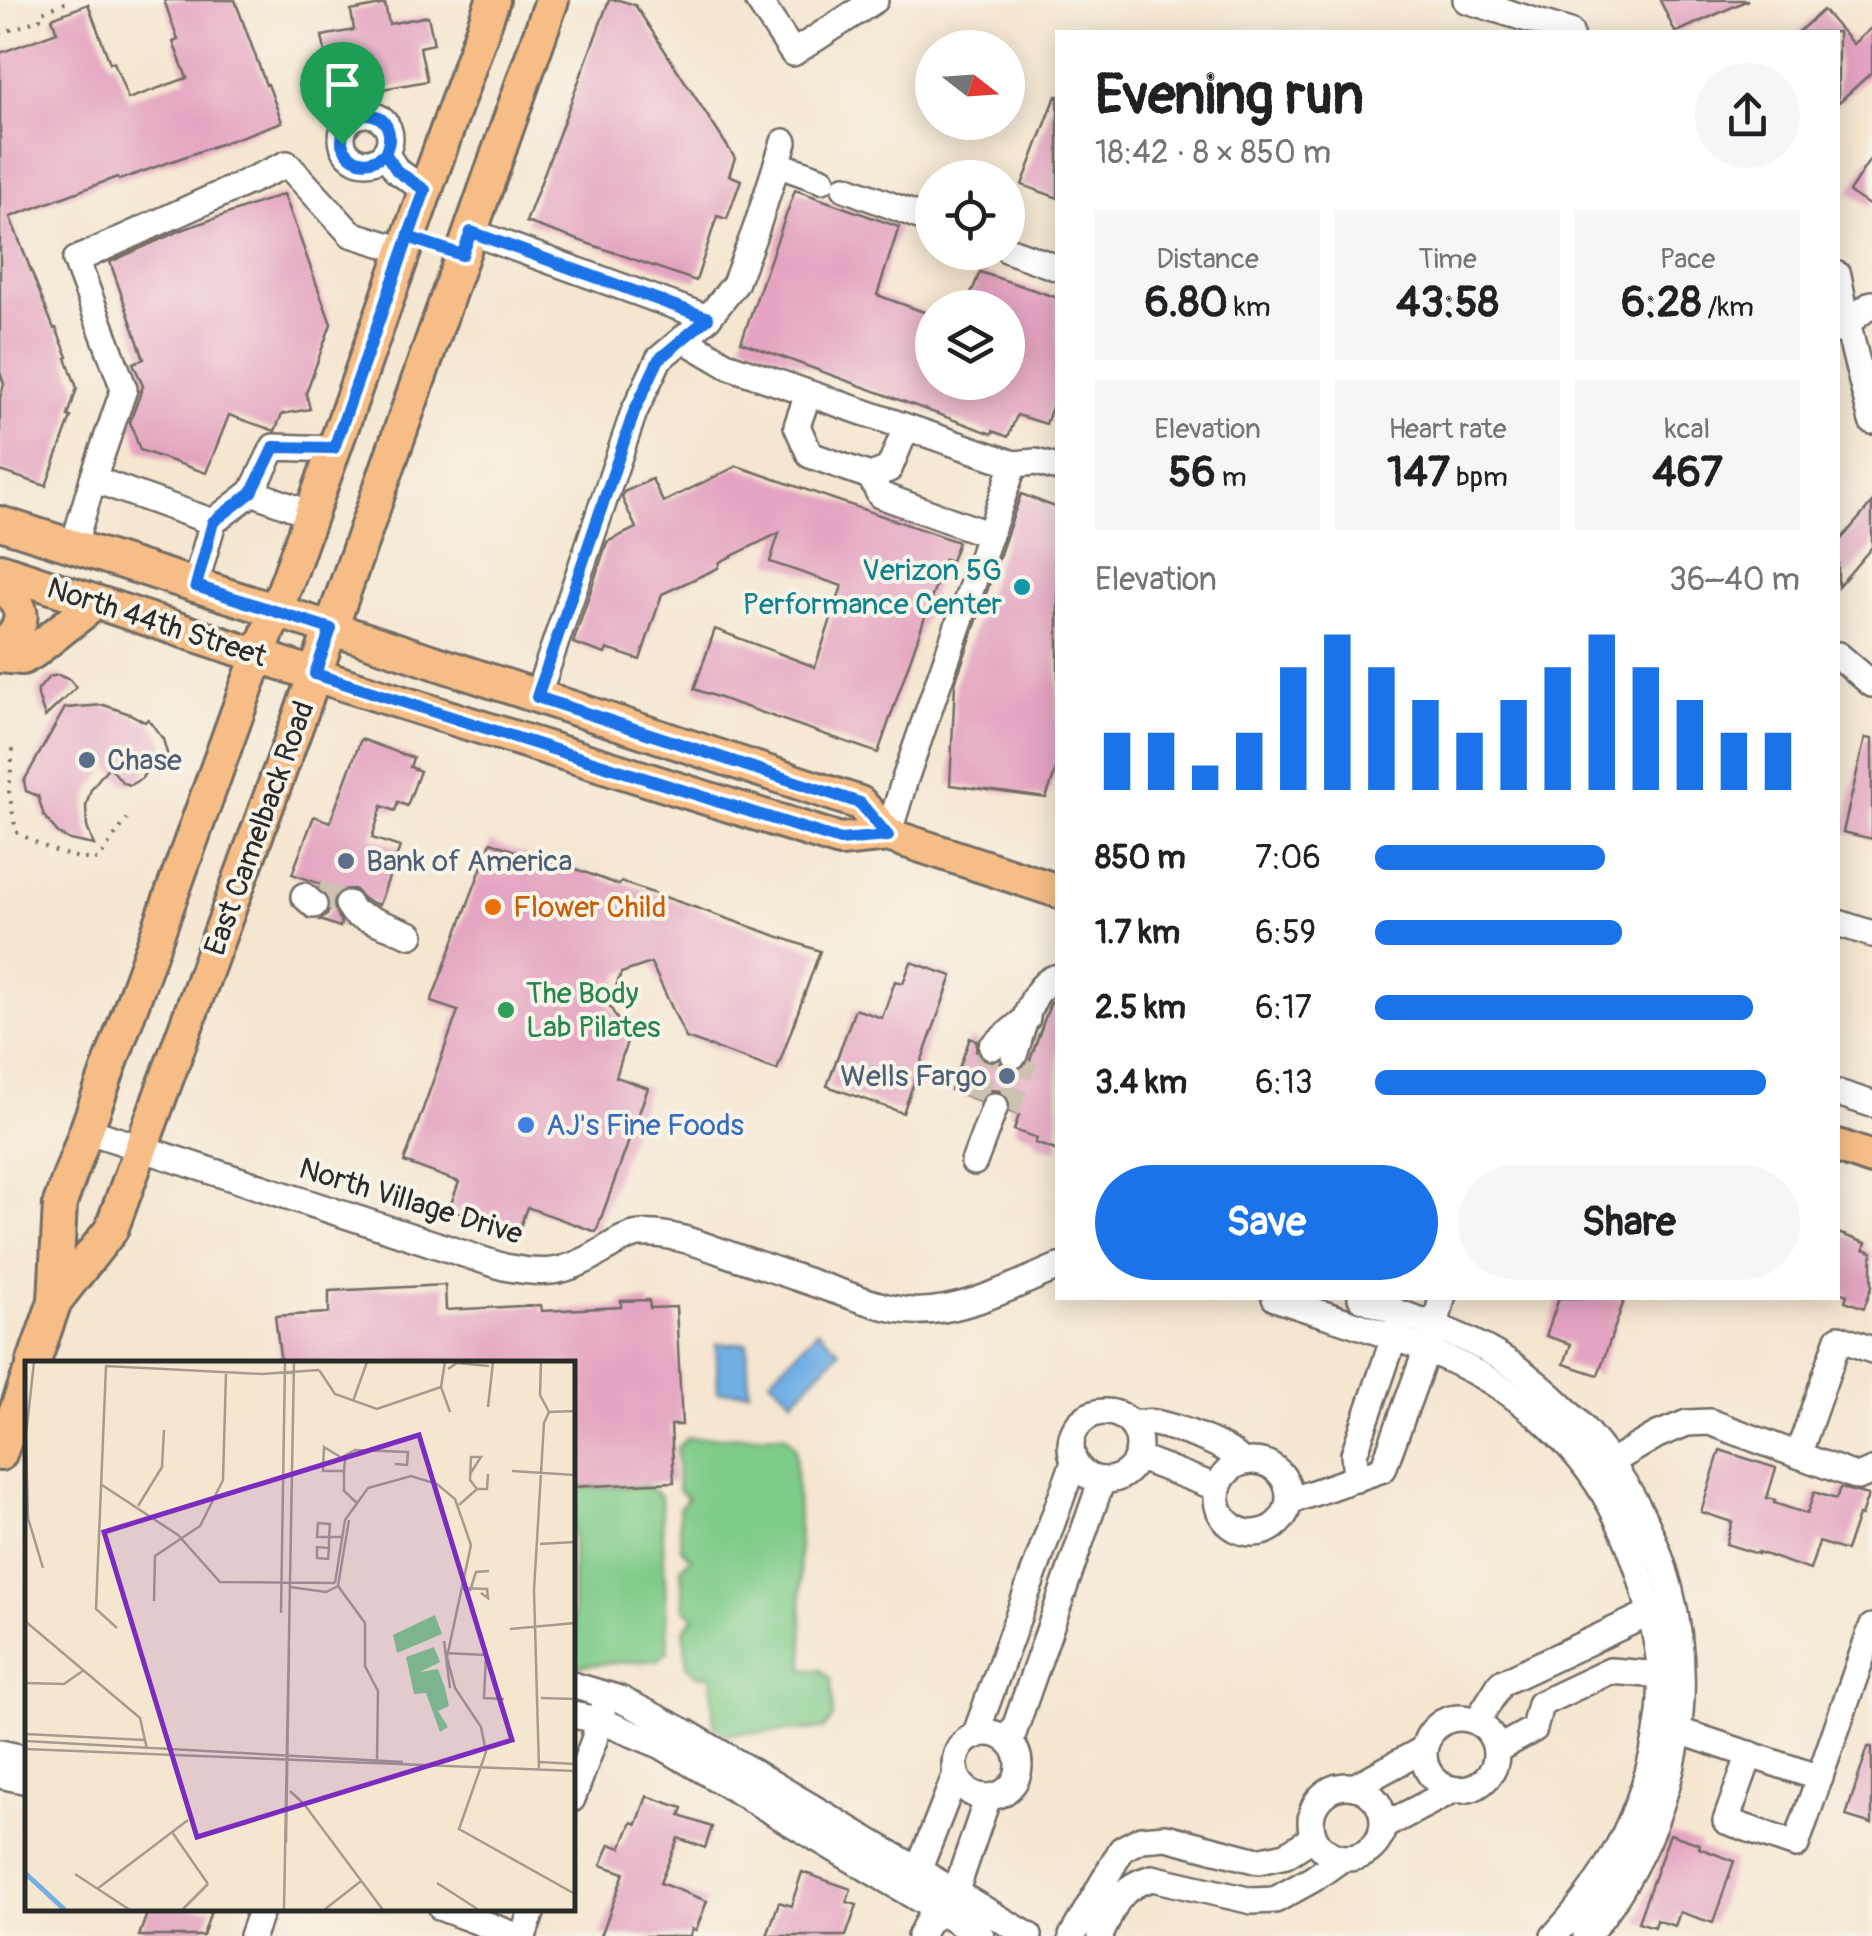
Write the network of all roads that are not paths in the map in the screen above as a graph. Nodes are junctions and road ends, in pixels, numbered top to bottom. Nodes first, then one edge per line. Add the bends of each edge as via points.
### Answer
1 (552, 0) edge
2 (758, 0) edge
3 (875, 0) edge
4 (1466, 0) edge
5 (486, 2) edge
6 (1564, 30) edge
7 (385, 153) dead end
8 (425, 190) junction
9 (915, 215) edge
10 (467, 243) junction
11 (406, 244) junction
12 (1025, 256) edge
13 (1055, 267) edge
14 (1840, 300) edge
15 (1872, 304) edge
16 (708, 318) junction
17 (1842, 326) edge
18 (683, 339) junction
19 (808, 394) junction
20 (1872, 421) edge
21 (906, 428) junction
22 (334, 448) junction
23 (1014, 464) junction
24 (1055, 467) edge
25 (870, 476) junction
26 (93, 479) junction
27 (252, 492) junction
28 (310, 514) junction
29 (213, 522) junction
30 (0, 523) edge
31 (990, 535) junction
32 (73, 546) junction
33 (0, 570) edge
34 (0, 580) edge
35 (196, 586) junction
36 (95, 603) junction
37 (276, 612) junction
38 (331, 629) junction
39 (0, 654) edge
40 (259, 656) junction
41 (1840, 657) edge
42 (315, 674) junction
43 (1872, 684) edge
44 (537, 697) junction
45 (888, 836) junction
46 (1055, 891) edge
47 (348, 911) tunnel mouth
48 (1840, 924) edge
49 (1872, 934) edge
50 (411, 935) dead end
51 (1055, 977) edge
52 (1008, 1053) tunnel mouth
53 (1840, 1094) edge
54 (1872, 1104) edge
55 (990, 1105) tunnel mouth
56 (86, 1130) junction
57 (1840, 1147) edge
58 (142, 1149) junction
59 (1872, 1158) edge
60 (974, 1162) dead end
61 (1055, 1268) edge
62 (1283, 1300) edge
63 (1364, 1300) edge
64 (1441, 1300) edge
65 (55, 1301) junction
66 (1398, 1326) junction
67 (1431, 1338) junction
68 (1872, 1350) edge
69 (34, 1361) edge
70 (25, 1386) edge
71 (1130, 1424) junction
72 (0, 1454) edge
73 (1798, 1455) junction
74 (1137, 1456) junction
75 (1074, 1462) junction
76 (1242, 1462) junction
77 (1601, 1468) junction
78 (1872, 1471) edge
79 (1356, 1479) junction
80 (1102, 1480) junction
81 (1218, 1488) junction
82 (1290, 1501) junction
83 (1650, 1613) junction
84 (1872, 1627) edge
85 (1606, 1634) junction
86 (1541, 1664) junction
87 (1620, 1671) junction
88 (1660, 1675) junction
89 (575, 1686) edge
90 (607, 1694) junction
91 (1555, 1696) junction
92 (575, 1716) edge
93 (598, 1720) junction
94 (1477, 1722) junction
95 (1668, 1731) junction
96 (975, 1736) junction
97 (1010, 1742) junction
98 (1424, 1749) junction
99 (1496, 1750) junction
100 (0, 1753) edge
101 (1750, 1754) junction
102 (25, 1759) edge
103 (956, 1774) junction
104 (0, 1775) edge
105 (1820, 1778) junction
106 (25, 1779) edge
107 (1354, 1787) junction
108 (1453, 1790) junction
109 (575, 1791) edge
110 (988, 1797) junction
111 (1384, 1826) junction
112 (1314, 1837) junction
113 (1186, 1842) junction
114 (1246, 1858) junction
115 (1341, 1859) junction
116 (918, 1871) junction
117 (1117, 1881) junction
118 (1175, 1883) junction
119 (1236, 1896) junction
120 (948, 1903) junction
121 (261, 1911) edge
122 (450, 1911) edge
123 (532, 1911) edge
124 (252, 1936) edge
125 (520, 1936) edge
126 (920, 1936) edge
127 (981, 1936) edge
128 (1029, 1936) edge
129 (1072, 1936) edge
130 (1100, 1936) edge
131 (1554, 1936) edge
132 (1586, 1936) edge

1 - 10 main road, East Camelback Road
2 - 3 street via 793,52
4 - 6 street
5 - 8 main road, East Camelback Road
7 - 8 street via 397,171
8 - 11 main road, East Camelback Road
9 - 16 street via 834,184 780,153 734,284
10 - 11 main road
10 - 16 street
10 - 38 main road, East Camelback Road
11 - 22 main road, East Camelback Road
11 - 26 street via 351,234 287,164 76,260 124,389
12 - 13 street
14 - 17 street
15 - 17 street
16 - 18 street
17 - 20 street
18 - 19 street via 729,366
18 - 44 street via 659,359 634,412
19 - 21 street
19 - 25 street via 797,426 810,455
21 - 23 street
21 - 25 street via 889,469
22 - 27 street via 274,447
22 - 28 main road, East Camelback Road
23 - 24 street
23 - 31 street
25 - 31 street via 880,495
26 - 29 street
26 - 32 street
27 - 28 street
27 - 29 street
28 - 37 main road, East Camelback Road
29 - 35 street
30 - 32 main road, North 44th Street
31 - 45 street
32 - 35 main road, North 44th Street
33 - 36 main road, North 44th Street
34 - 39 main road via 15,597 21,622
35 - 37 main road, North 44th Street
36 - 39 main road via 34,652 22,658
36 - 40 main road, North 44th Street
37 - 38 main road, North 44th Street
37 - 40 main road, East Camelback Road
38 - 42 main road, East Camelback Road
38 - 44 main road, North 44th Street
40 - 42 main road, North 44th Street
40 - 56 main road, East Camelback Road
41 - 43 street
42 - 45 main road, North 44th Street via 840,840
42 - 58 main road, East Camelback Road
44 - 45 main road, North 44th Street via 860,803
45 - 46 main road, North 44th Street
47 - 50 street
48 - 49 street
51 - 52 street via 1038,988
53 - 54 street
55 - 60 street
56 - 58 street, North Village Drive
56 - 65 main road, East Camelback Road via 60,1203
57 - 59 main road
58 - 61 street, North Village Drive via 542,1274 571,1268 638,1234 670,1237 911,1311 959,1305
58 - 65 main road, East Camelback Road via 111,1230
62 - 66 street
63 - 66 street
64 - 67 street
65 - 69 main road, East Camelback Road
66 - 67 street
66 - 79 street via 1354,1454
67 - 77 street via 1491,1351 1526,1374 1581,1426
67 - 79 street via 1383,1469
68 - 73 street via 1839,1338
70 - 72 main road
71 - 74 street
71 - 75 street via 1112,1413 1091,1415 1075,1429
71 - 76 street via 1176,1430 1235,1453
73 - 77 street via 1710,1422 1688,1423
73 - 78 street via 1858,1477
74 - 80 street via 1124,1475
74 - 81 street
75 - 80 street
75 - 96 street
76 - 81 street
76 - 82 street via 1276,1469
77 - 83 street
77 - 95 street via 1636,1502 1674,1603 1682,1672
79 - 82 street
80 - 97 street
81 - 82 street via 1219,1512 1246,1534 1280,1523
83 - 85 street
83 - 88 street
84 - 105 street
85 - 86 street
85 - 87 street
86 - 91 street
86 - 94 street via 1501,1683
87 - 88 street
87 - 91 street
88 - 95 street via 1660,1712
89 - 90 street
90 - 93 street
90 - 116 street via 684,1732
91 - 99 street via 1540,1704 1534,1730
92 - 93 street
93 - 109 street
93 - 120 street via 662,1746
94 - 98 street via 1460,1717 1438,1724
94 - 99 street
95 - 101 street
95 - 131 street via 1599,1882
95 - 132 street via 1667,1786 1640,1854
96 - 97 street via 990,1733
96 - 103 street via 957,1754
97 - 110 street via 1018,1772 1007,1790
98 - 107 street
98 - 108 street via 1433,1778
99 - 108 street via 1486,1779
100 - 102 street
101 - 105 street
101 - 105 street via 1726,1821 1796,1845
103 - 110 street via 968,1791
103 - 116 street
104 - 106 street
107 - 111 street via 1378,1803
107 - 112 street via 1336,1787 1317,1802
108 - 111 street
110 - 120 street
111 - 115 street via 1374,1848
112 - 114 street via 1286,1855
112 - 115 street
113 - 114 street
113 - 117 street via 1141,1839 1122,1849
113 - 118 street
114 - 119 street
115 - 119 street via 1275,1900
116 - 120 street
117 - 118 street
117 - 129 street
117 - 130 street
118 - 119 street
120 - 126 street
120 - 127 street
120 - 128 street
121 - 124 street
122 - 125 street
123 - 125 street

